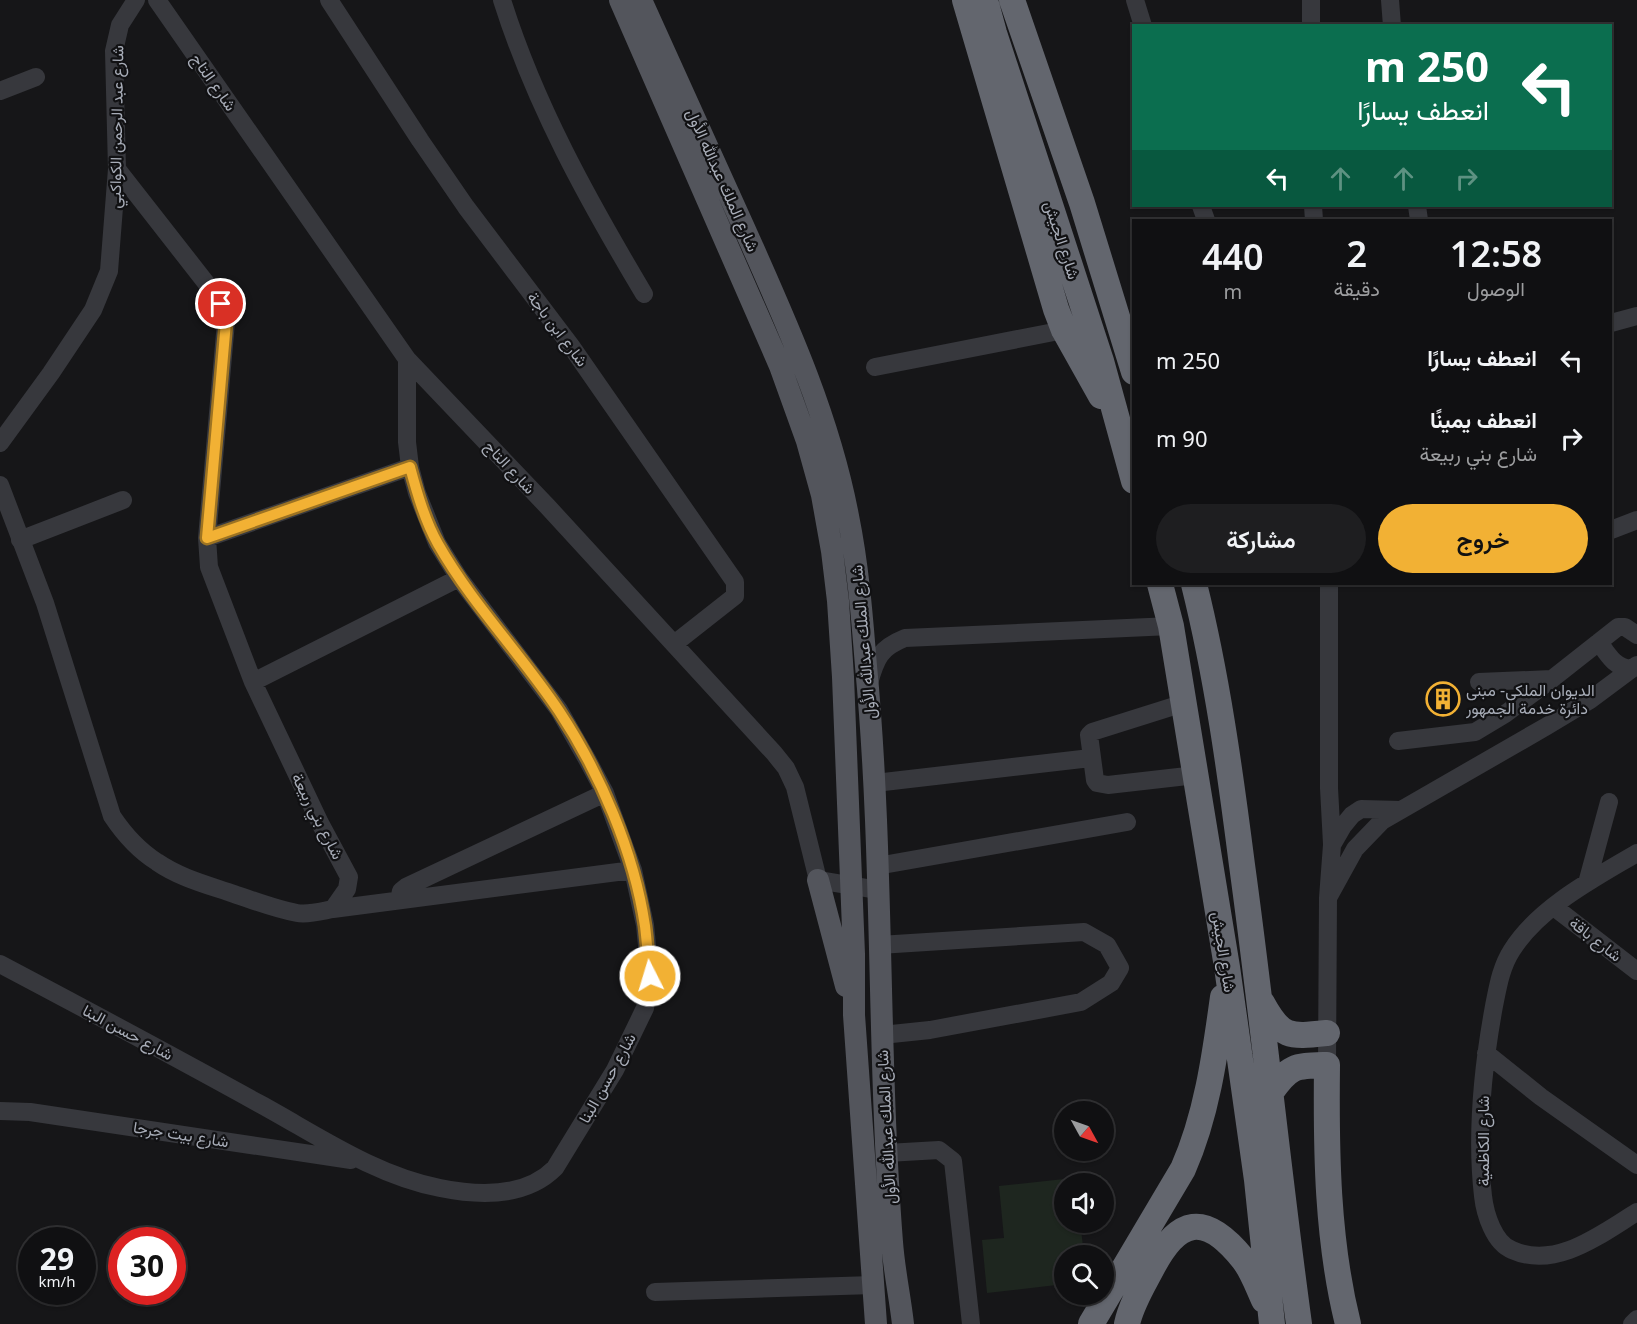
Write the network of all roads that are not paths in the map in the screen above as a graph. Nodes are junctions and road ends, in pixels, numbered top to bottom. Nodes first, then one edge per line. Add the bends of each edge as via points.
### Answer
1 (136, 0) edge
2 (157, 0) edge
3 (329, 0) edge
4 (502, 0) edge
5 (620, 0) edge
6 (641, 0) edge
7 (965, 0) edge
8 (985, 0) edge
9 (1012, 0) edge
10 (1134, 0) edge
11 (1311, 0) edge
12 (1389, 0) edge
13 (1142, 24) edge
14 (1311, 24) edge
15 (1392, 24) edge
16 (36, 77) dead end
17 (0, 91) edge
18 (117, 169) junction
19 (644, 294) dead end
20 (1637, 316) edge
21 (1612, 323) edge
22 (1064, 330) junction
23 (408, 358) junction
24 (1132, 366) edge
25 (875, 367) dead end
26 (1121, 432) junction
27 (0, 443) edge
28 (410, 467) junction
29 (1132, 473) edge
30 (0, 485) edge
31 (123, 500) dead end
32 (1637, 520) edge
33 (1612, 530) edge
34 (207, 538) junction
35 (20, 540) junction
36 (459, 578) junction
37 (1160, 585) edge
38 (1194, 585) edge
39 (1329, 585) edge
40 (1171, 626) junction
41 (1637, 635) edge
42 (1599, 642) junction
43 (674, 644) junction
44 (1634, 667) edge
45 (1552, 679) junction
46 (253, 682) junction
47 (1479, 682) dead end
48 (868, 688) junction
49 (1184, 703) junction
50 (1398, 741) dead end
51 (1082, 759) dead end
52 (1196, 775) junction
53 (875, 783) junction
54 (605, 794) junction
55 (1609, 802) dead end
56 (1401, 810) junction
57 (1127, 822) dead end
58 (1332, 845) junction
59 (1637, 853) edge
60 (877, 866) junction
61 (633, 870) junction
62 (818, 880) junction
63 (1587, 883) junction
64 (850, 885) junction
65 (878, 890) junction
66 (1328, 898) junction
67 (399, 900) junction
68 (1554, 908) junction
69 (333, 909) junction
70 (879, 945) junction
71 (0, 964) edge
72 (1227, 967) junction
73 (1637, 971) edge
74 (1260, 1000) junction
75 (854, 1015) junction
76 (1327, 1033) junction
77 (882, 1035) junction
78 (1486, 1053) junction
79 (1327, 1065) junction
80 (1271, 1092) junction
81 (0, 1111) edge
82 (887, 1153) junction
83 (362, 1162) junction
84 (1637, 1165) edge
85 (1637, 1212) edge
86 (873, 1285) junction
87 (655, 1292) dead end
88 (1272, 1318) edge
89 (1299, 1318) edge
90 (1637, 1319) edge
91 (876, 1324) edge
92 (903, 1324) edge
93 (971, 1324) edge
94 (1091, 1324) edge
95 (1126, 1324) edge
96 (1348, 1324) edge
97 (1632, 1324) edge

1 - 18 street, شارع عبد الرحمن الكواكبي via 120,25 114,51
2 - 23 street, شارع التاج
3 - 43 street, شارع ابن باجة via 459,198 571,346 735,582 735,596
4 - 19 street via 553,130
5 - 64 main road, شارع الملك عبدالله الأول via 780,366 822,495 840,623
6 - 48 main road, شارع الملك عبدالله الأول via 816,396 849,519
7 - 22 highway
8 - 26 highway, شارع الجيش
9 - 24 highway, شارع الجيش via 1082,203
10 - 13 street
11 - 14 street
12 - 15 street
16 - 17 street
18 - 27 street, شارع عبد الرحمن الكواكبي via 112,251 104,287 51,373
18 - 34 street, شارع بني ربيعة via 210,288 225,314
20 - 21 street
22 - 25 street
22 - 26 highway
23 - 28 street, شارع حسن البنا
23 - 43 street, شارع التاج
26 - 29 highway, شارع الجيش
28 - 34 street
28 - 36 street, شارع حسن البنا via 437,543
30 - 35 street
31 - 35 street
32 - 33 street
34 - 46 street, شارع بني ربيعة via 209,567
35 - 69 street via 45,603 112,816 122,831 139,849 182,876 299,914
36 - 46 street
36 - 54 street, شارع حسن البنا via 559,710
37 - 40 highway, شارع الجيش
38 - 74 highway, شارع الجيش via 1232,786
39 - 58 street
40 - 48 street via 905,638 883,651 875,662
40 - 49 highway, شارع الجيش
41 - 42 street via 1621,627
42 - 44 street via 1615,664
42 - 45 street
43 - 62 street, شارع التاج via 786,768 795,787
44 - 56 street via 1590,700
45 - 47 street
45 - 50 street via 1475,732
46 - 69 street, شارع بني ربيعة via 349,876 348,889
48 - 53 main road, شارع الملك عبدالله الأول
49 - 52 highway, شارع الجيش
49 - 52 street via 1092,732 1089,735 1095,780 1108,786
51 - 53 street
52 - 72 highway, شارع الجيش
53 - 60 main road, شارع الملك عبدالله الأول
54 - 61 street, شارع حسن البنا
54 - 67 street via 406,887
55 - 63 street
56 - 58 street via 1361,809 1342,825
56 - 66 street via 1382,821 1355,849
57 - 60 street
58 - 66 street
59 - 63 street, شارع الكاظمية
60 - 65 main road, شارع الملك عبدالله الأول
61 - 67 street
61 - 83 street, شارع حسن البنا via 645,925 650,976 645,1008 615,1070 555,1168 527,1187 486,1193 439,1188
62 - 64 street
62 - 75 main road
63 - 68 street, شارع الكاظمية
64 - 65 street
64 - 75 main road, شارع الملك عبدالله الأول
65 - 70 main road, شارع الملك عبدالله الأول
66 - 76 street
67 - 69 street
68 - 73 street, شارع باقة
68 - 78 street, شارع الكاظمية via 1528,928 1511,951 1500,975
70 - 77 main road, شارع الملك عبدالله الأول
70 - 77 street via 1084,933 1107,945 1120,968 1111,983 1081,1002
71 - 83 street, شارع حسن البنا
72 - 88 highway, شارع الجيش
72 - 94 highway via 1211,1073 1194,1144
74 - 76 highway via 1283,1031 1302,1036
74 - 80 highway, شارع الجيش
75 - 86 main road, شارع الملك عبدالله الأول
76 - 79 street
77 - 82 main road, شارع الملك عبدالله الأول
78 - 84 street
78 - 85 street, شارع الكاظمية via 1481,1148 1483,1197 1487,1217 1510,1250 1549,1256 1573,1249
79 - 80 highway via 1293,1068
79 - 96 highway via 1330,1195 1338,1284
80 - 89 highway, شارع الجيش
81 - 83 street, شارع بيت جرجا via 30,1112
82 - 92 main road, شارع الملك عبدالله الأول via 892,1245
82 - 93 street via 939,1150 952,1161
86 - 87 street
86 - 91 main road, شارع الملك عبدالله الأول
88 - 95 highway via 1244,1260 1221,1236 1198,1227 1179,1232 1161,1251
90 - 97 street

